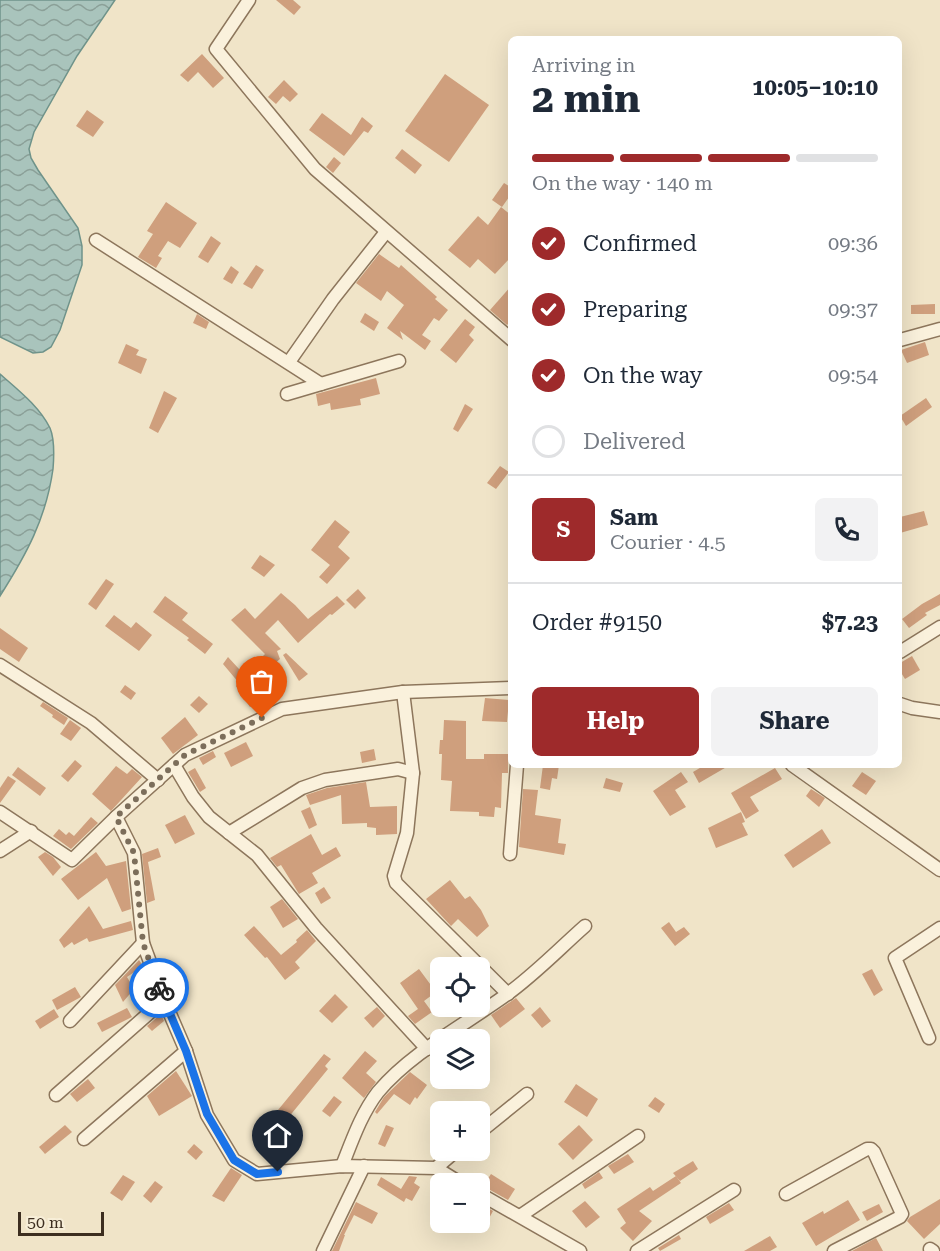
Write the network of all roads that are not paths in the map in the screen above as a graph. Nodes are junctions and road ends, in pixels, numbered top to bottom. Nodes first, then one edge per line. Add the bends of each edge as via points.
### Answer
1 (249, 0) edge
2 (386, 232) junction
3 (96, 240) dead end
4 (940, 329) edge
5 (508, 337) edge
6 (902, 339) edge
7 (399, 361) dead end
8 (289, 362) junction
9 (321, 384) junction
10 (287, 394) dead end
11 (940, 627) edge
12 (902, 651) edge
13 (0, 664) edge
14 (508, 688) edge
15 (403, 692) junction
16 (902, 705) edge
17 (940, 712) edge
18 (174, 765) junction
19 (517, 768) edge
20 (796, 768) edge
21 (413, 773) junction
22 (158, 780) junction
23 (0, 812) edge
24 (116, 817) junction
25 (31, 831) junction
26 (229, 833) junction
27 (0, 850) edge
28 (510, 854) dead end
29 (940, 870) edge
30 (585, 926) dead end
31 (940, 928) edge
32 (143, 943) junction
33 (508, 994) junction
34 (164, 1000) junction
35 (70, 1022) dead end
36 (929, 1038) dead end
37 (427, 1049) junction
38 (186, 1051) junction
39 (527, 1094) dead end
40 (56, 1095) dead end
41 (490, 1124) edge
42 (638, 1136) dead end
43 (84, 1139) dead end
44 (444, 1161) edge
45 (342, 1166) junction
46 (364, 1166) junction
47 (436, 1168) junction
48 (444, 1173) edge
49 (734, 1190) dead end
50 (786, 1194) dead end
51 (490, 1200) edge
52 (520, 1216) junction
53 (322, 1251) edge
54 (580, 1251) edge
55 (637, 1251) edge
56 (834, 1251) edge

1 - 2 street via 216,49 315,169
2 - 5 street
2 - 8 street
3 - 8 street
4 - 6 street
7 - 9 street
8 - 9 street
9 - 10 street
11 - 12 street
13 - 22 street via 91,723
14 - 15 street
15 - 18 street via 282,709 185,755
15 - 21 street
16 - 17 street
18 - 22 street
18 - 26 street via 209,817
19 - 28 street
20 - 29 street
21 - 26 street via 398,769 325,780 303,788
21 - 33 street via 407,833 394,876 396,883
22 - 24 street
23 - 25 street
24 - 25 street via 72,860
24 - 32 street via 134,853
25 - 27 street
26 - 37 street via 257,855 316,928
30 - 33 street
31 - 36 street via 895,958
32 - 34 street
32 - 35 street
33 - 37 street
34 - 38 street
34 - 40 street
37 - 45 street via 379,1091 365,1110
38 - 43 street
38 - 45 street via 207,1114 234,1160 257,1174
39 - 41 street
42 - 52 street
44 - 47 street
45 - 46 street
46 - 47 street
46 - 53 street
47 - 48 street
49 - 55 street
50 - 56 street via 867,1149 874,1152 902,1214
51 - 52 street
52 - 54 street

